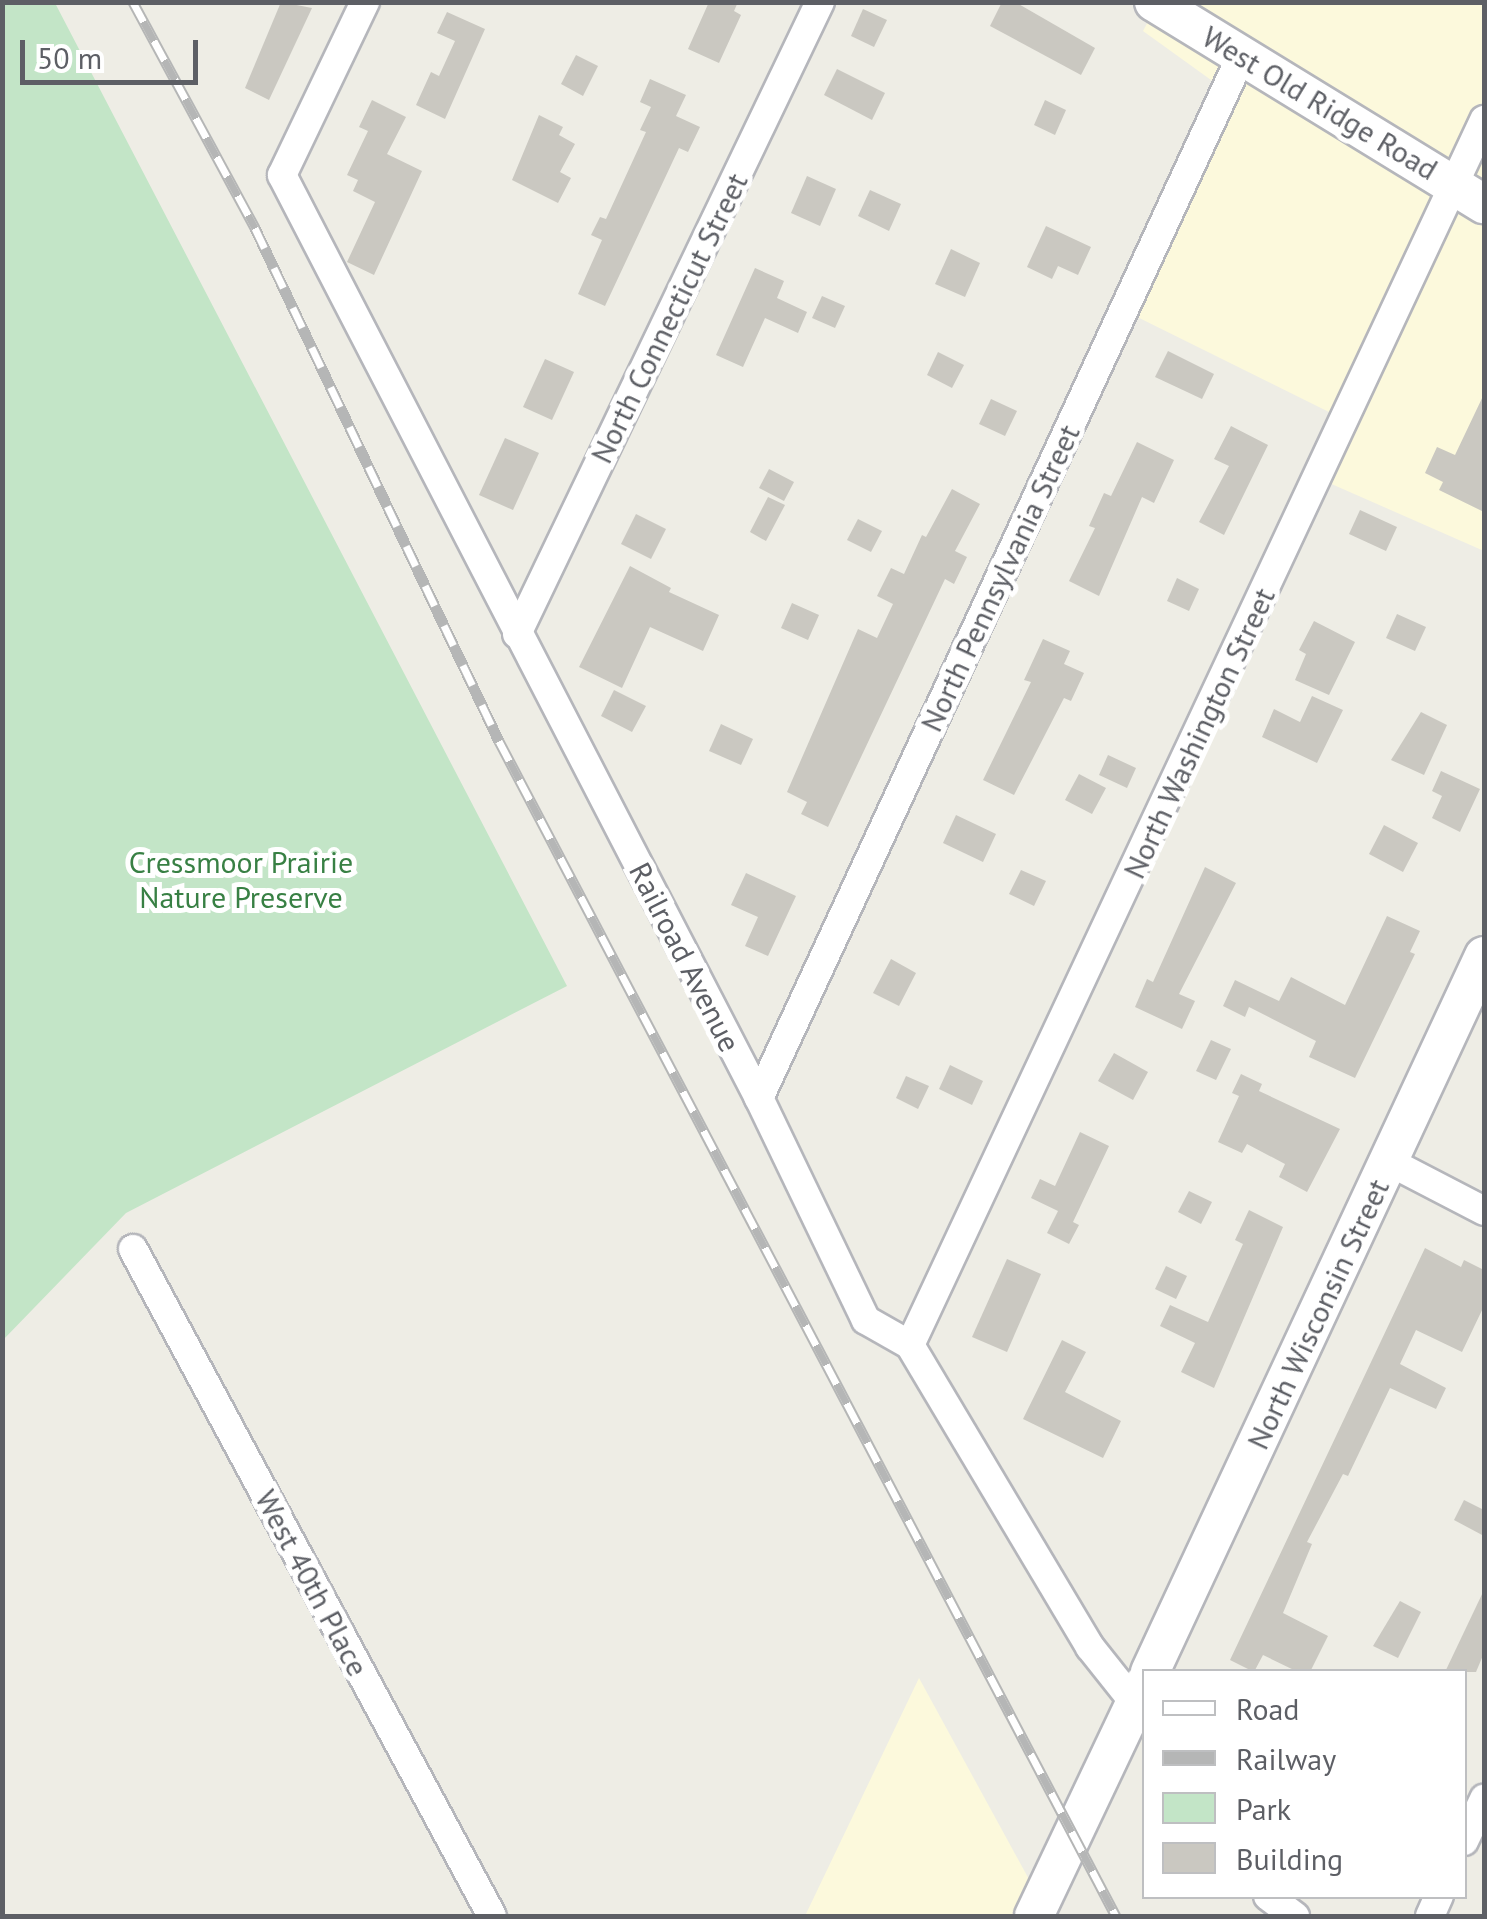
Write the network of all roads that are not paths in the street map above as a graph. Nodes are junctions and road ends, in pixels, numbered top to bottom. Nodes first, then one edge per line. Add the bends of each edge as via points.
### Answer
1 (365, 2) edge
2 (820, 2) edge
3 (1154, 2) edge
4 (1241, 57) junction
5 (1484, 120) edge
6 (1453, 184) junction
7 (1484, 204) edge
8 (517, 634) junction
9 (1484, 956) edge
10 (758, 1098) junction
11 (1390, 1162) junction
12 (1484, 1211) edge
13 (133, 1250) dead end
14 (910, 1345) junction
15 (1155, 1669) edge
16 (1142, 1691) edge
17 (1142, 1697) edge
18 (1484, 1798) edge
19 (1467, 1835) edge
20 (1272, 1899) edge
21 (492, 1916) edge
22 (1034, 1916) edge
23 (1295, 1916) edge

1 - 8 street, Railroad Avenue via 282,176
2 - 8 street, North Connecticut Street
3 - 4 street, West Old Ridge Road
4 - 6 street, West Old Ridge Road
4 - 10 street, North Pennsylvania Street
5 - 6 street, North Washington Street
6 - 7 street, West Old Ridge Road
6 - 14 street, North Washington Street
8 - 10 street, Railroad Avenue
9 - 11 street, North Wisconsin Street
10 - 14 street, Railroad Avenue via 866,1320
11 - 12 street
11 - 15 street, North Wisconsin Street
13 - 21 street, West 40th Place
14 - 16 street, Railroad Avenue via 1090,1647
17 - 22 street, North Wisconsin Street
18 - 19 street
20 - 23 street

